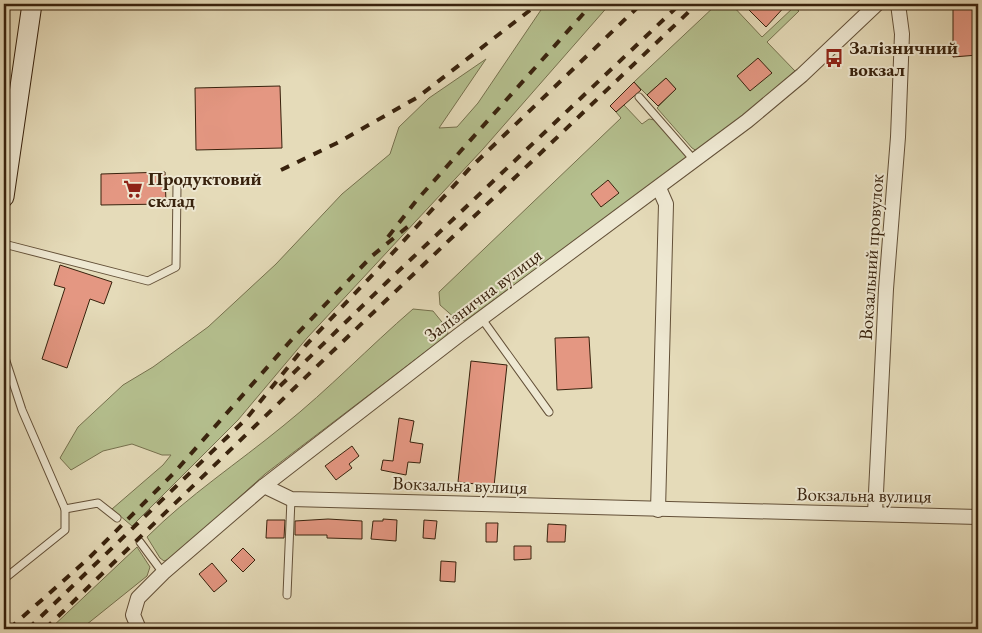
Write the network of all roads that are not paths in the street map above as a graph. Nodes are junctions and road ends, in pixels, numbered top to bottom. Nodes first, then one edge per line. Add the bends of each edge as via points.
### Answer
1 (32, 4) edge
2 (878, 4) edge
3 (898, 4) edge
4 (639, 97) dead end
5 (694, 160) junction
6 (177, 186) dead end
7 (658, 188) junction
8 (4, 197) edge
9 (4, 244) edge
10 (482, 319) junction
11 (4, 355) edge
12 (549, 412) dead end
13 (264, 486) junction
14 (291, 499) junction
15 (65, 509) junction
16 (658, 510) junction
17 (874, 514) junction
18 (978, 517) edge
19 (117, 518) dead end
20 (140, 542) dead end
21 (164, 574) junction
22 (4, 579) edge
23 (287, 595) dead end
24 (139, 629) edge

1 - 8 street
2 - 5 street, Залізнична вулиця via 802,75
3 - 17 street, Вокзальний провулок via 902,34 898,137
4 - 5 lane
5 - 7 street, Залізнична вулиця
6 - 9 lane via 176,266 148,281
7 - 10 street, Залізнична вулиця
7 - 16 street via 666,204
10 - 12 lane
10 - 13 street, Залізнична вулиця
11 - 15 lane via 22,410
13 - 14 street, Вокзальна вулиця
13 - 21 street, Залізнична вулиця
14 - 16 street, Вокзальна вулиця
14 - 23 lane
15 - 19 lane via 98,504
15 - 22 lane via 65,530
16 - 17 street, Вокзальна вулиця
17 - 18 street, Вокзальна вулиця
20 - 21 lane
21 - 24 street, Залізнична вулиця via 138,598 133,615

